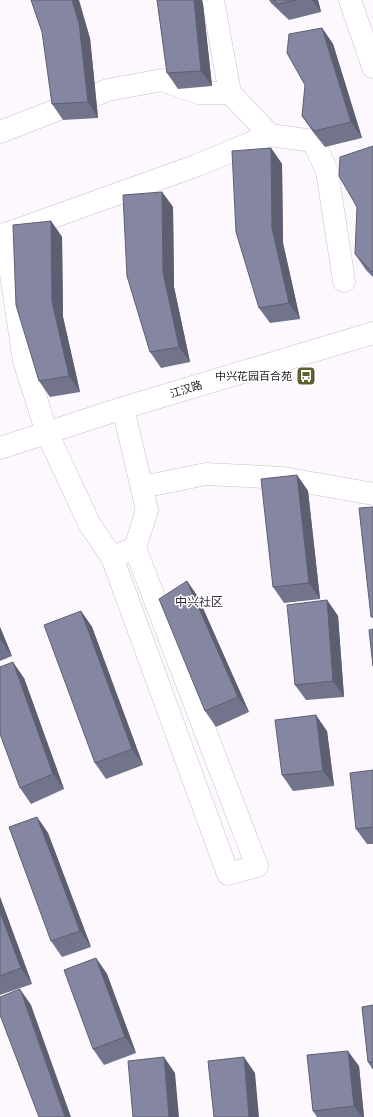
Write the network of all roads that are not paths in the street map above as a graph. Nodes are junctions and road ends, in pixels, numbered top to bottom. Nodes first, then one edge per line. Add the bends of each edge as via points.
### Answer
1 (213, 0) edge
2 (350, 0) edge
3 (373, 67) edge
4 (230, 93) junction
5 (0, 132) edge
6 (270, 135) junction
7 (3, 235) edge
8 (344, 281) dead end
9 (373, 333) edge
10 (124, 408) junction
11 (47, 433) junction
12 (2, 442) edge
13 (142, 487) junction
14 (373, 494) edge
15 (135, 548) junction
16 (112, 557) junction

1 - 4 street
2 - 3 street
4 - 5 street via 199,93 162,80 108,90
4 - 6 street
6 - 7 street via 198,165
6 - 8 street via 313,141 335,169
7 - 11 street via 24,361
9 - 10 street, 江汉路
10 - 11 street, 江汉路
10 - 13 street
11 - 12 street, 江汉路
11 - 16 street via 90,525
13 - 14 street via 206,474 283,478
13 - 15 street via 147,510
15 - 16 street
15 - 16 street via 257,866 228,874

